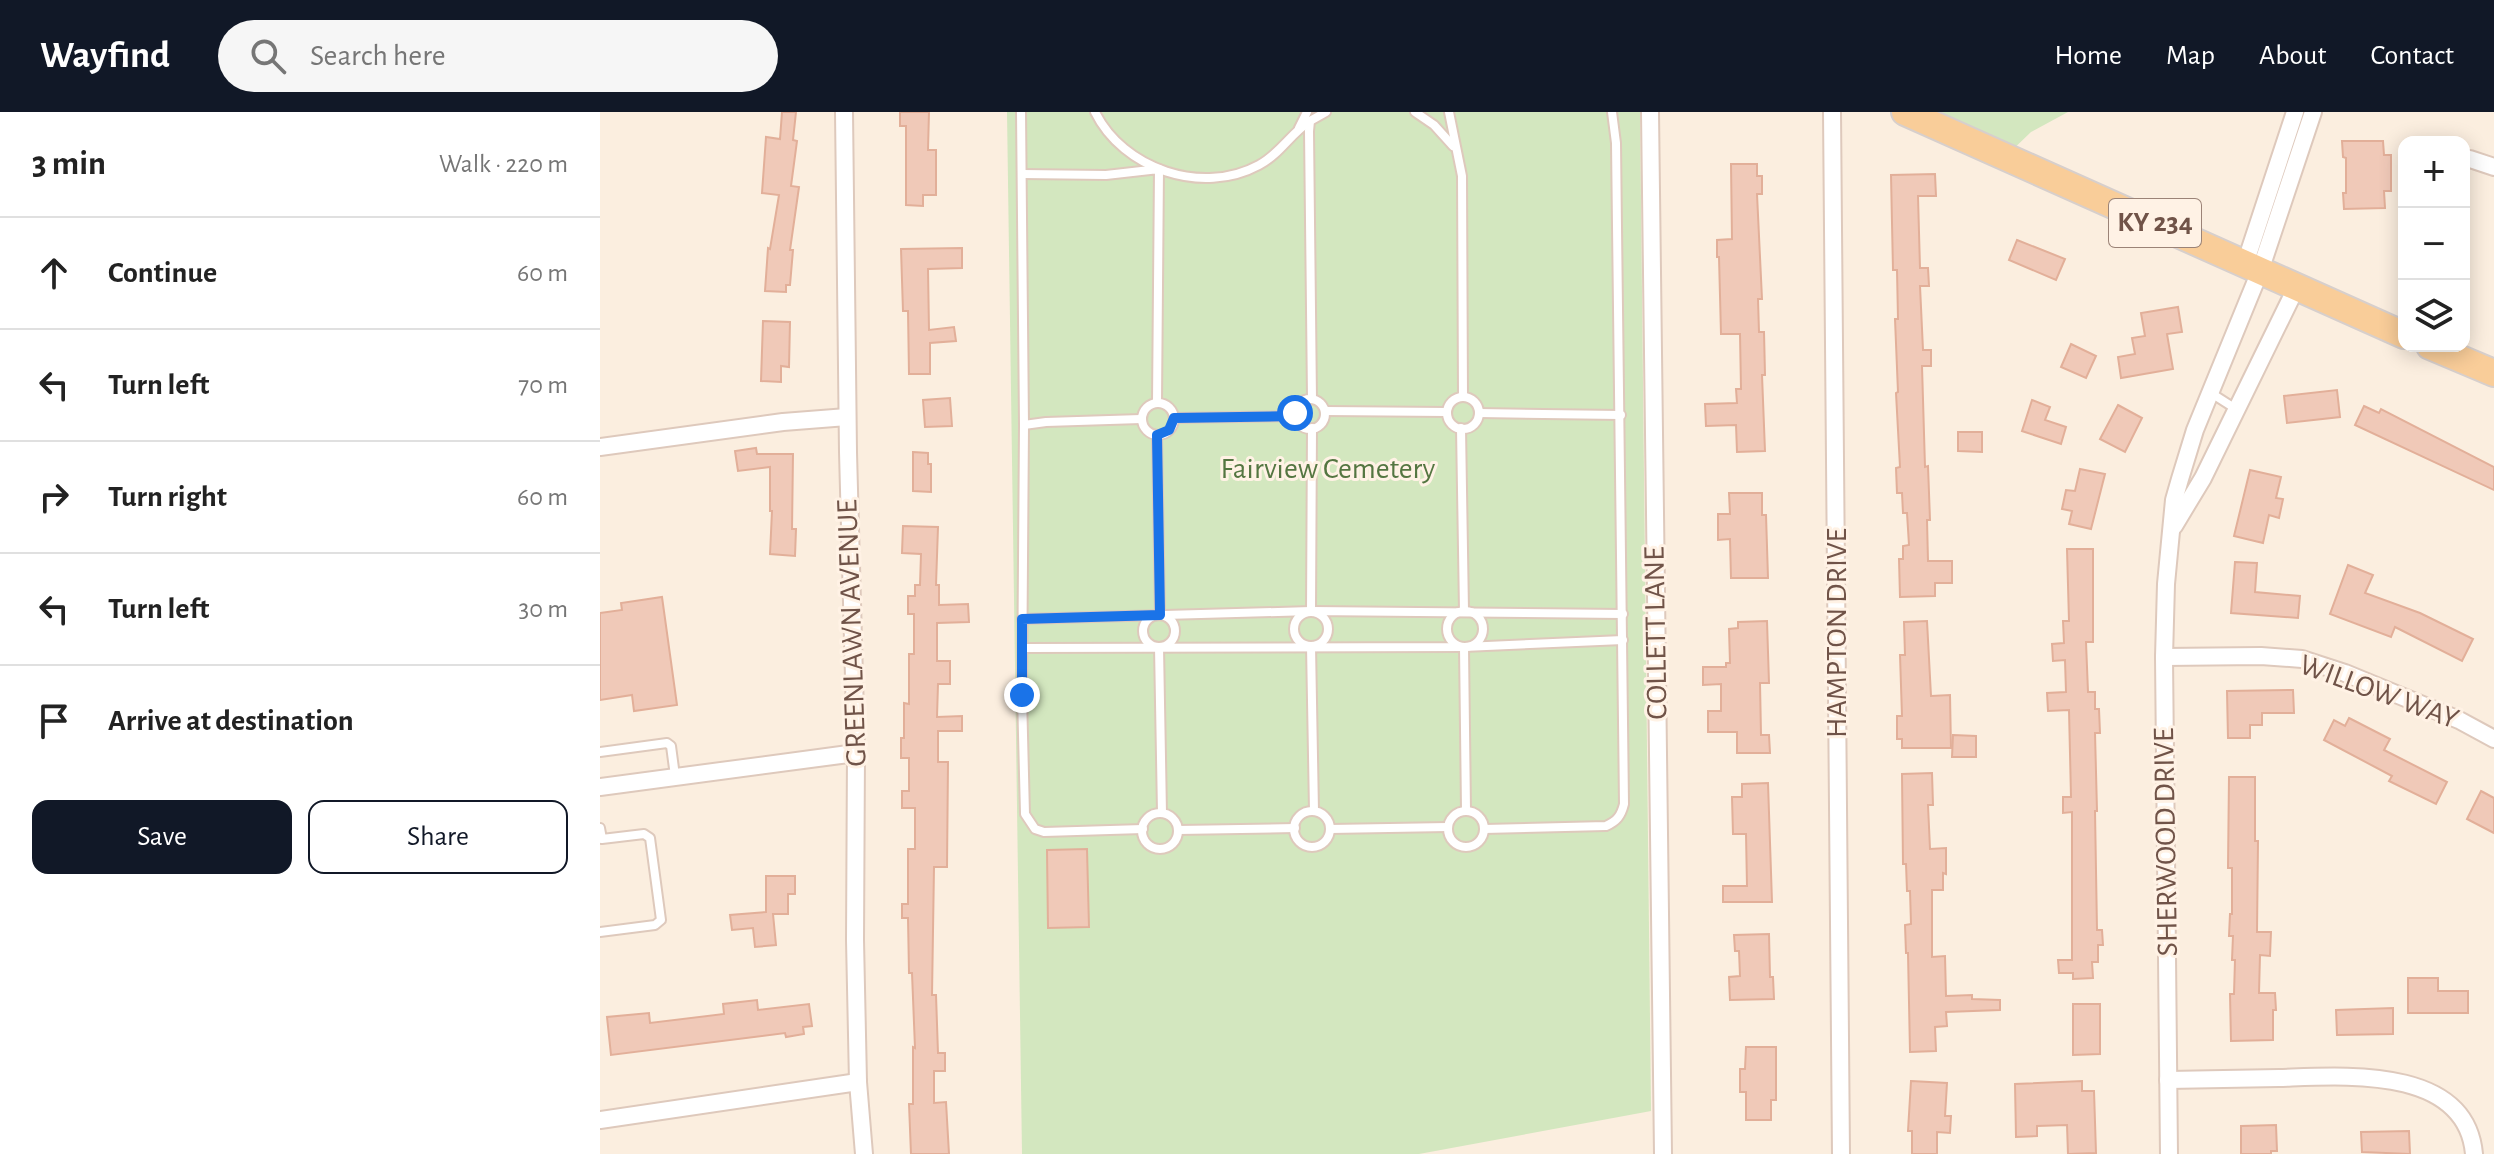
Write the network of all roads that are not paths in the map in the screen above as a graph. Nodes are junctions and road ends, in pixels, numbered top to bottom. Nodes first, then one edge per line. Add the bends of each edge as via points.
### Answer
1 (844, 112) edge
2 (1021, 112) edge
3 (1095, 112) edge
4 (1326, 112) edge
5 (1415, 112) edge
6 (1449, 112) edge
7 (1612, 112) edge
8 (1650, 112) edge
9 (1832, 112) edge
10 (1905, 112) edge
11 (2295, 112) edge
12 (2313, 112) edge
13 (1309, 117) edge
14 (1459, 152) junction
15 (2470, 159) dead end
16 (2494, 167) edge
17 (1159, 169) junction
18 (1022, 174) junction
19 (2252, 267) junction
20 (2296, 288) junction
21 (2398, 332) edge
22 (2444, 352) edge
23 (2494, 373) edge
24 (2210, 393) junction
25 (1463, 397) junction
26 (1312, 399) junction
27 (1157, 403) junction
28 (2236, 409) junction
29 (1325, 411) junction
30 (1447, 412) junction
31 (1479, 413) junction
32 (1621, 415) junction
33 (1295, 416) junction
34 (847, 417) junction
35 (1174, 418) junction
36 (1141, 419) junction
37 (1024, 425) junction
38 (1312, 428) junction
39 (1461, 428) junction
40 (1157, 435) junction
41 (600, 447) edge
42 (2171, 530) junction
43 (1311, 611) junction
44 (1464, 611) junction
45 (1623, 614) junction
46 (1160, 615) junction
47 (1022, 619) junction
48 (1623, 640) junction
49 (1311, 646) junction
50 (1159, 647) junction
51 (1464, 647) junction
52 (1023, 648) junction
53 (2164, 657) junction
54 (2494, 739) edge
55 (600, 752) edge
56 (856, 753) junction
57 (675, 776) junction
58 (600, 787) edge
59 (1314, 811) junction
60 (1466, 811) junction
61 (1162, 813) junction
62 (1448, 827) junction
63 (600, 828) edge
64 (1295, 828) junction
65 (1143, 829) junction
66 (1330, 829) junction
67 (1484, 829) junction
68 (1178, 830) junction
69 (601, 839) edge
70 (600, 932) edge
71 (2168, 1080) junction
72 (858, 1082) junction
73 (600, 1120) edge
74 (864, 1154) edge
75 (1663, 1154) edge
76 (1841, 1154) edge
77 (2169, 1154) edge
78 (2474, 1154) edge

1 - 34 street, GREENLAWN AVENUE
2 - 18 lane
3 - 17 lane via 1119,144
4 - 13 lane
5 - 14 lane
6 - 14 lane
7 - 32 lane
8 - 75 street, COLLETT LANE
9 - 76 street, HAMPTON DRIVE
10 - 19 main road, KY 234
11 - 19 street
12 - 19 street
13 - 17 lane via 1276,153 1246,170 1195,178
13 - 26 lane
14 - 25 lane
15 - 16 street
17 - 18 lane via 1106,175
17 - 27 lane
18 - 37 lane
19 - 20 main road, KY 234
19 - 24 street, SHERWOOD DRIVE
20 - 21 main road, KY 234
20 - 28 street, SHERWOOD DRIVE
22 - 23 main road
24 - 28 lane
24 - 42 street, SHERWOOD DRIVE via 2174,500
25 - 30 lane via 1452,401
25 - 31 lane via 1473,401
26 - 29 lane
26 - 33 lane via 1300,402
27 - 35 lane via 1169,407
27 - 36 lane via 1145,409
28 - 42 street, SHERWOOD DRIVE
29 - 30 lane
29 - 38 lane via 1323,421
30 - 39 lane via 1450,422
31 - 32 lane
31 - 39 lane via 1473,425
32 - 45 lane
33 - 35 lane
33 - 38 lane via 1301,426
34 - 41 street
34 - 56 street, GREENLAWN AVENUE
35 - 40 lane via 1169,430
36 - 37 lane
36 - 40 lane via 1146,430
37 - 47 lane
38 - 43 lane
39 - 44 lane
40 - 46 lane
42 - 53 street, SHERWOOD DRIVE
43 - 44 lane
43 - 46 lane
43 - 49 lane via 1324,617 1328,626 1324,640
43 - 49 lane via 1297,619 1294,631 1299,642
44 - 45 lane
44 - 51 lane via 1447,627 1453,642
44 - 51 lane via 1477,616 1483,629 1477,642
45 - 48 lane
46 - 47 lane
46 - 50 lane via 1171,620 1175,631 1170,642
46 - 50 lane via 1148,619 1142,630 1147,642
47 - 52 lane
48 - 51 lane
48 - 67 lane via 1621,814 1594,828
49 - 50 lane
49 - 51 lane
49 - 59 lane
50 - 52 lane
50 - 61 lane
51 - 60 lane
52 - 65 lane via 1023,793 1029,823 1054,832
53 - 54 street, WILLOW WAY via 2302,659 2431,708
53 - 71 street, SHERWOOD DRIVE
55 - 57 lane via 667,743
56 - 57 street
56 - 72 street, GREENLAWN AVENUE
57 - 58 street
59 - 64 lane via 1300,815
59 - 66 lane via 1326,818
60 - 62 lane via 1452,817
60 - 67 lane via 1478,816
61 - 65 lane via 1151,815
61 - 68 lane via 1175,820
62 - 66 lane
62 - 67 lane via 1453,841 1467,847 1478,842
63 - 69 lane
64 - 66 lane via 1299,840 1310,846 1322,843
64 - 68 lane
65 - 68 lane via 1147,842 1160,848 1173,844
69 - 70 lane via 644,834 650,838 661,920
71 - 77 street, SHERWOOD DRIVE
71 - 78 street via 2324,1077 2402,1082 2445,1100 2457,1112
72 - 73 street
72 - 74 street, GREENLAWN AVENUE

